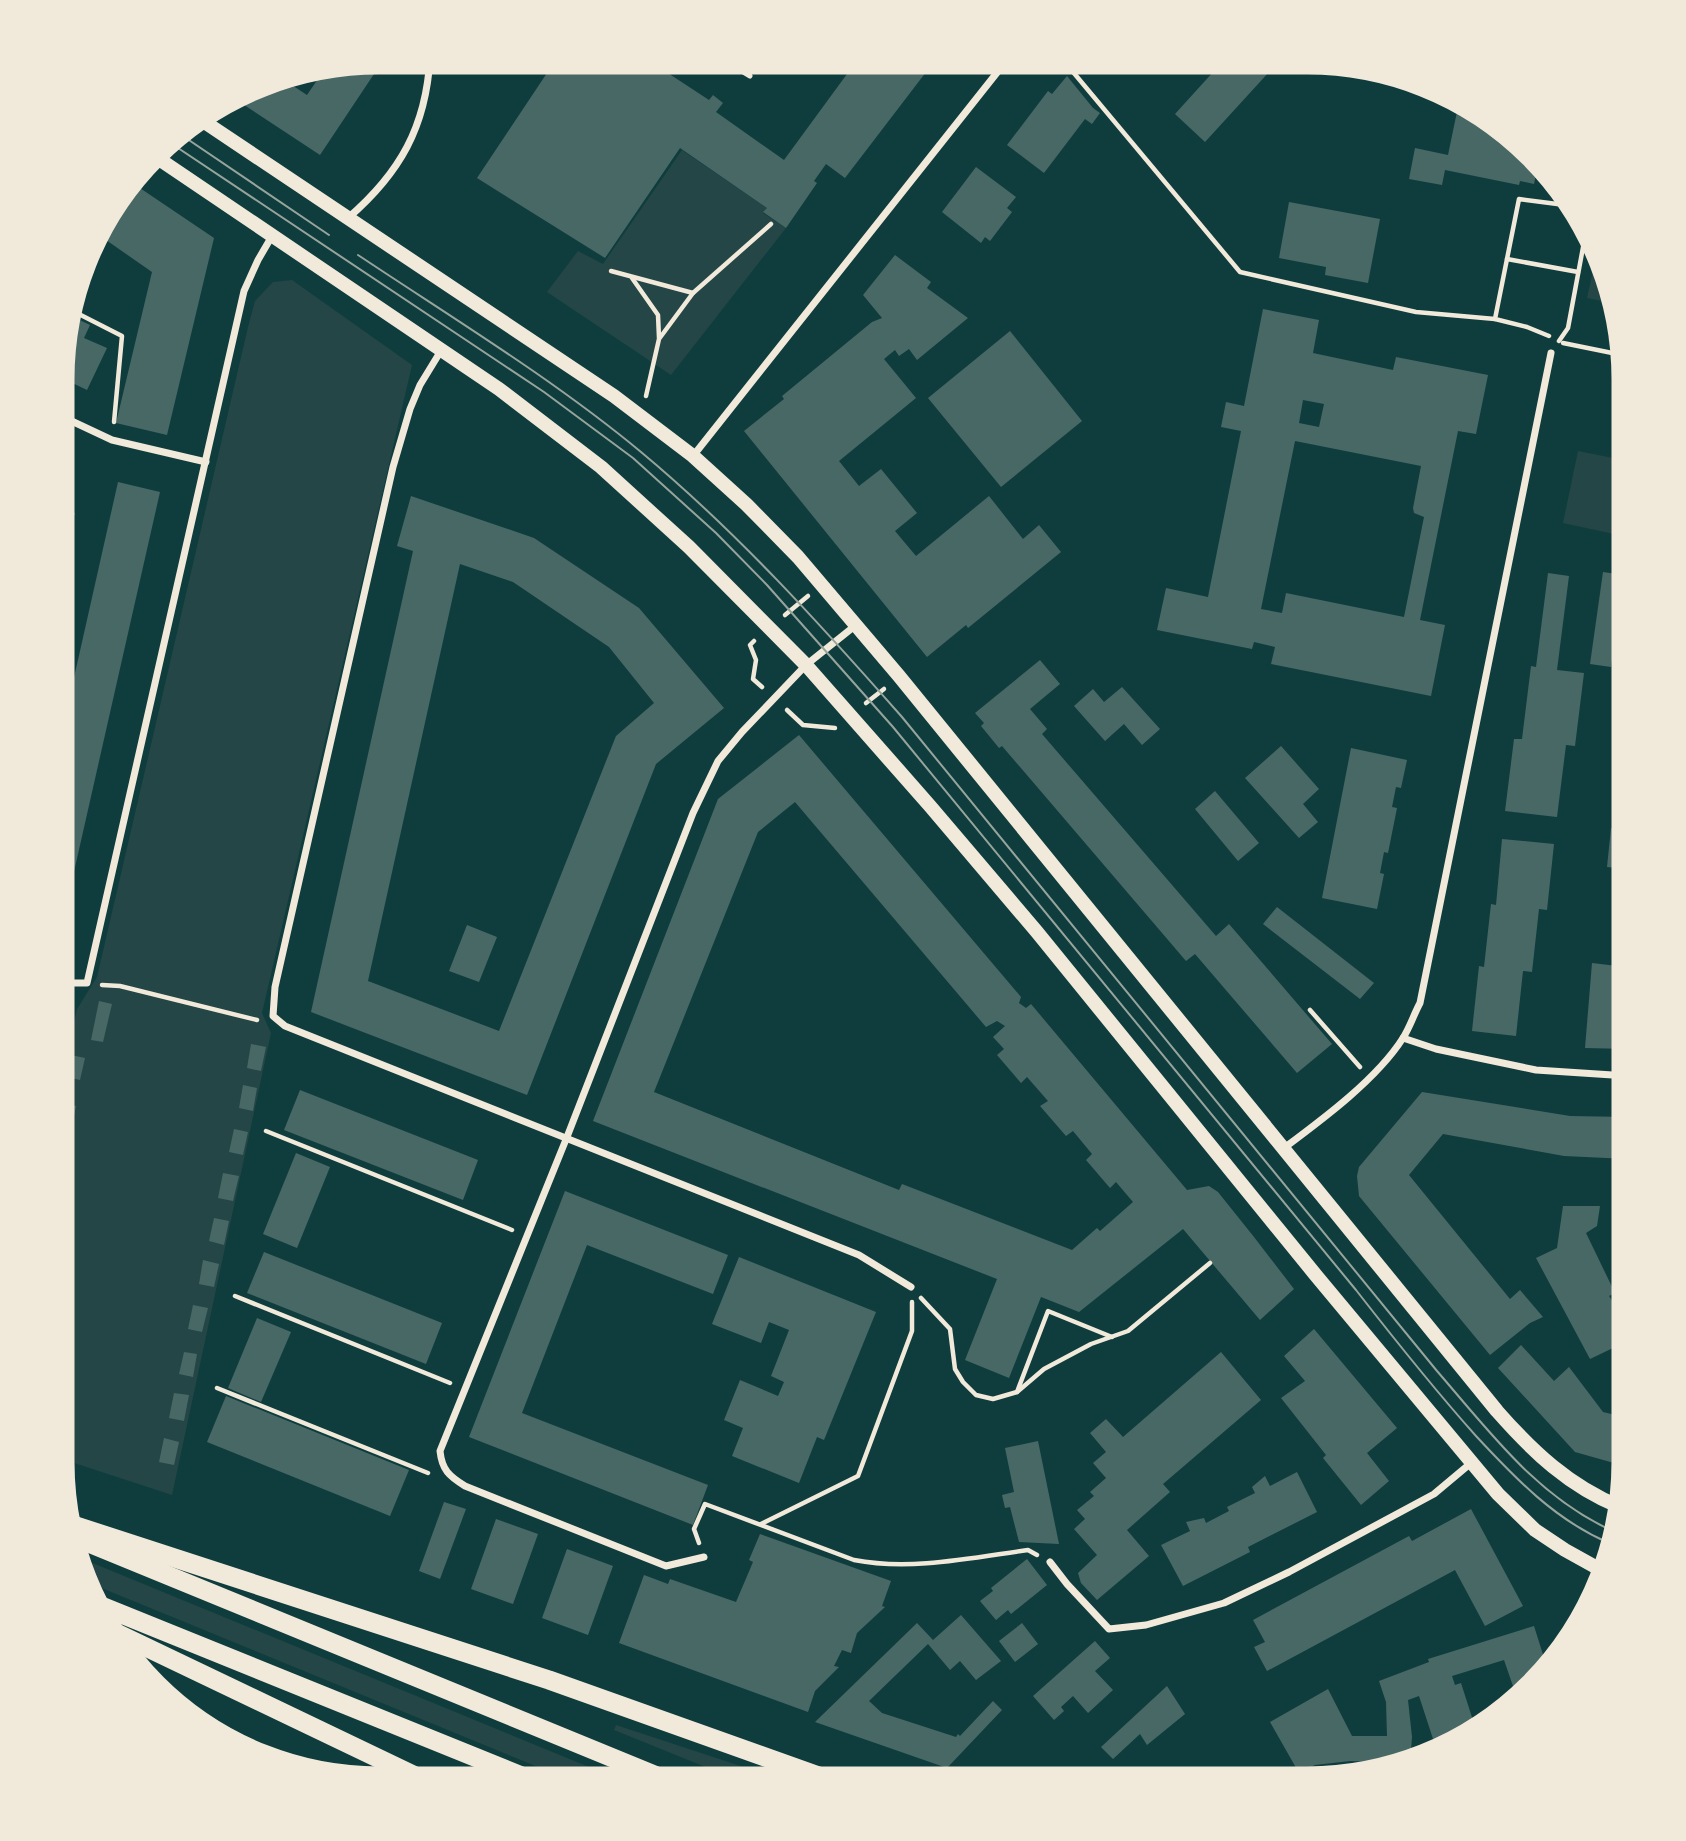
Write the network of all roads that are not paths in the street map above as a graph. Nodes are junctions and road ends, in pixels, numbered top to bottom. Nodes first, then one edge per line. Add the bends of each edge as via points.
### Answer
1 (429, 70) edge
2 (740, 70) edge
3 (999, 70) edge
4 (750, 76) dead end
5 (206, 123) edge
6 (161, 161) edge
7 (348, 218) junction
8 (273, 235) junction
9 (442, 349) junction
10 (1550, 353) dead end
11 (70, 420) edge
12 (693, 456) junction
13 (206, 462) junction
14 (856, 625) junction
15 (806, 665) junction
16 (70, 983) edge
17 (1403, 1038) junction
18 (1616, 1075) edge
19 (567, 1137) junction
20 (1283, 1148) junction
21 (911, 1287) road end
22 (1471, 1463) junction
23 (1613, 1503) edge
24 (77, 1528) edge
25 (80, 1540) edge
26 (704, 1557) road end
27 (1050, 1563) road end
28 (1597, 1568) edge
29 (107, 1608) edge
30 (124, 1637) edge
31 (405, 1771) edge
32 (509, 1771) edge
33 (645, 1771) edge
34 (804, 1771) edge

1 - 7 street via 419,125 404,154 372,197
2 - 4 lane
3 - 12 street
5 - 7 main road
6 - 8 main road
7 - 12 main road via 641,415
8 - 9 main road
8 - 13 street via 244,291
9 - 15 main road via 526,408 624,487
9 - 19 street via 415,397 393,467 272,1010 285,1026
10 - 17 street via 1422,995
11 - 13 street via 112,440
12 - 14 main road via 768,526
13 - 16 street via 87,984
14 - 15 street
14 - 20 main road
15 - 19 street via 718,761 693,813
15 - 22 main road via 1037,932
17 - 18 street via 1536,1070
17 - 20 street via 1369,1078
19 - 21 street via 859,1255
19 - 26 street via 464,1388 440,1451 441,1467 465,1486 666,1566
20 - 23 main road via 1497,1412 1566,1478
22 - 27 street via 1434,1494 1289,1572 1224,1603 1146,1625 1109,1629
22 - 28 main road via 1535,1530
24 - 34 highway via 549,1680
25 - 33 highway
29 - 32 highway
30 - 31 highway

